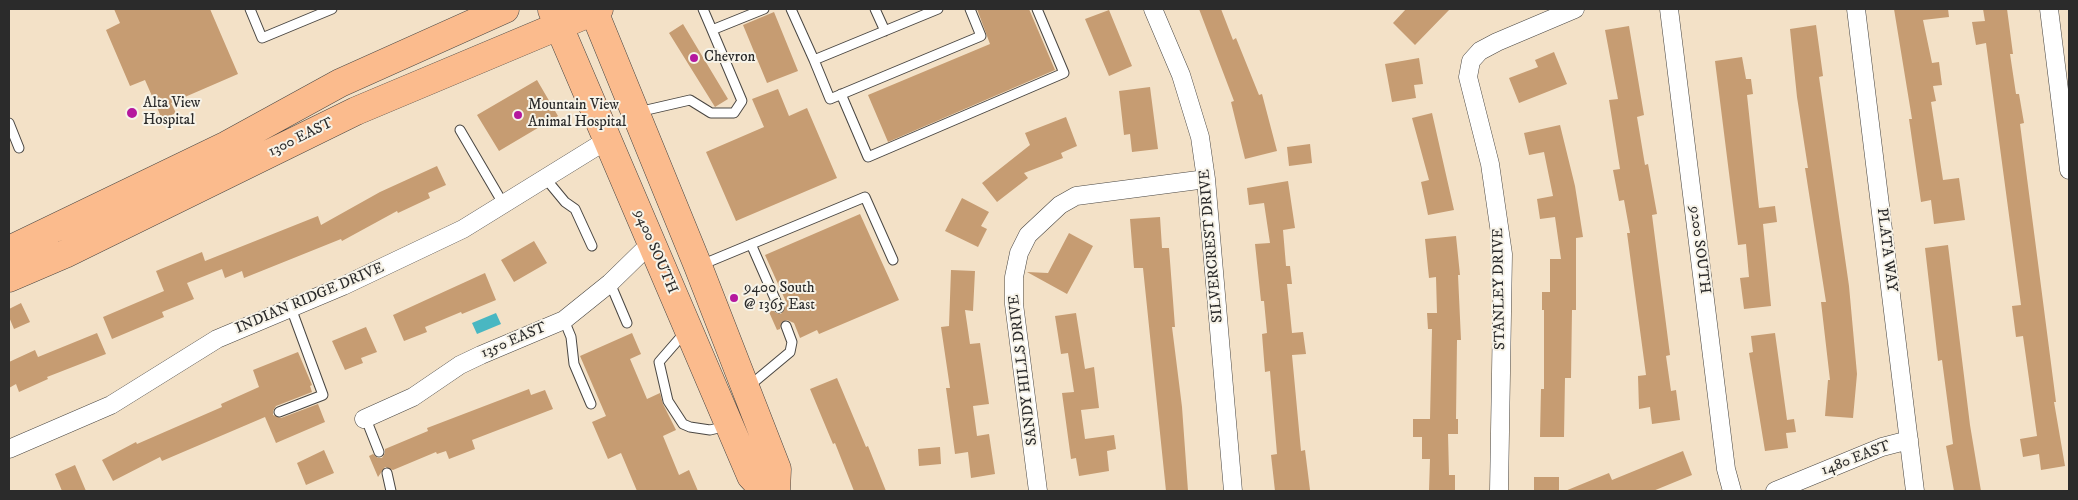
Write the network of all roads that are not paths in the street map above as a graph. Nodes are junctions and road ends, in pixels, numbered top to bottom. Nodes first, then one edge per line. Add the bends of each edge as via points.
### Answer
1 (250, 9) edge
2 (332, 9) edge
3 (505, 9) edge
4 (595, 9) edge
5 (703, 9) edge
6 (764, 9) edge
7 (791, 9) edge
8 (875, 9) edge
9 (938, 9) edge
10 (970, 9) edge
11 (1037, 9) edge
12 (1154, 9) edge
13 (1575, 9) edge
14 (1669, 9) edge
15 (1856, 9) edge
16 (2050, 9) edge
17 (555, 17) edge
18 (712, 30) junction
19 (884, 31) junction
20 (814, 60) junction
21 (841, 94) junction
22 (635, 112) junction
23 (9, 123) edge
24 (460, 130) dead end
25 (607, 140) junction
26 (20, 148) dead end
27 (2069, 170) edge
28 (1206, 179) junction
29 (546, 180) junction
30 (504, 205) junction
31 (651, 243) junction
32 (751, 244) junction
33 (592, 246) dead end
34 (9, 250) edge
35 (893, 260) dead end
36 (698, 266) junction
37 (9, 278) edge
38 (610, 283) junction
39 (291, 308) junction
40 (779, 308) dead end
41 (564, 320) junction
42 (627, 323) dead end
43 (786, 326) dead end
44 (688, 328) junction
45 (746, 388) junction
46 (591, 404) dead end
47 (280, 412) dead end
48 (365, 419) joint
49 (730, 424) junction
50 (1909, 440) junction
51 (9, 449) edge
52 (379, 452) dead end
53 (387, 473) dead end
54 (392, 491) edge
55 (765, 491) edge
56 (776, 491) edge
57 (1038, 491) edge
58 (1234, 491) edge
59 (1499, 491) edge
60 (1732, 491) edge
61 (1775, 491) edge
62 (1915, 491) edge

1 - 2 lane via 262,38
3 - 34 main road, 1300 EAST via 340,83 227,145
4 - 17 main road, 1300 EAST
4 - 22 main road
5 - 18 lane
6 - 18 lane
7 - 20 lane
8 - 19 lane
9 - 19 lane
10 - 21 lane via 981,36
11 - 21 lane via 1064,73 868,157
12 - 28 street, SILVERCREST DRIVE via 1190,101 1200,137
13 - 59 street, STANLEY DRIVE via 1480,51 1471,61 1468,77 1490,164 1503,254
14 - 60 street, 9200 SOUTH via 1726,469
15 - 50 street, PLATA WAY
16 - 27 street
17 - 25 main road, 9400 SOUTH
17 - 37 main road, 1300 EAST
18 - 22 lane via 742,101 734,113 711,113 690,100
19 - 20 lane
20 - 21 lane via 830,99
22 - 36 main road
23 - 26 lane
24 - 30 lane
25 - 29 street, INDIAN RIDGE DRIVE
25 - 31 main road, 9400 SOUTH
28 - 57 street, SANDY HILLS DRIVE via 1076,196 1049,214 1028,235 1019,253 1014,277 1014,304
28 - 58 street, SILVERCREST DRIVE
29 - 30 street, INDIAN RIDGE DRIVE
29 - 33 lane via 564,202 575,209
30 - 39 street, INDIAN RIDGE DRIVE via 414,254
31 - 38 street, 1350 EAST
31 - 44 main road, 9400 SOUTH
32 - 35 lane via 865,197
32 - 36 lane
32 - 40 lane
36 - 45 main road
38 - 41 street, 1350 EAST
38 - 42 lane
39 - 47 lane via 323,395
39 - 51 street, INDIAN RIDGE DRIVE via 200,348 112,405
41 - 46 lane via 571,337 574,364
41 - 48 street, 1350 EAST via 467,362 414,397
43 - 45 lane via 792,342 790,352
44 - 49 main road, 9400 SOUTH
44 - 49 lane via 659,362 668,401 683,424 690,427 710,430
45 - 56 main road via 777,469
48 - 52 lane
49 - 55 main road, 9400 SOUTH via 751,476
50 - 61 street, 1480 EAST via 1882,447
50 - 62 street, PLATA WAY
53 - 54 lane

